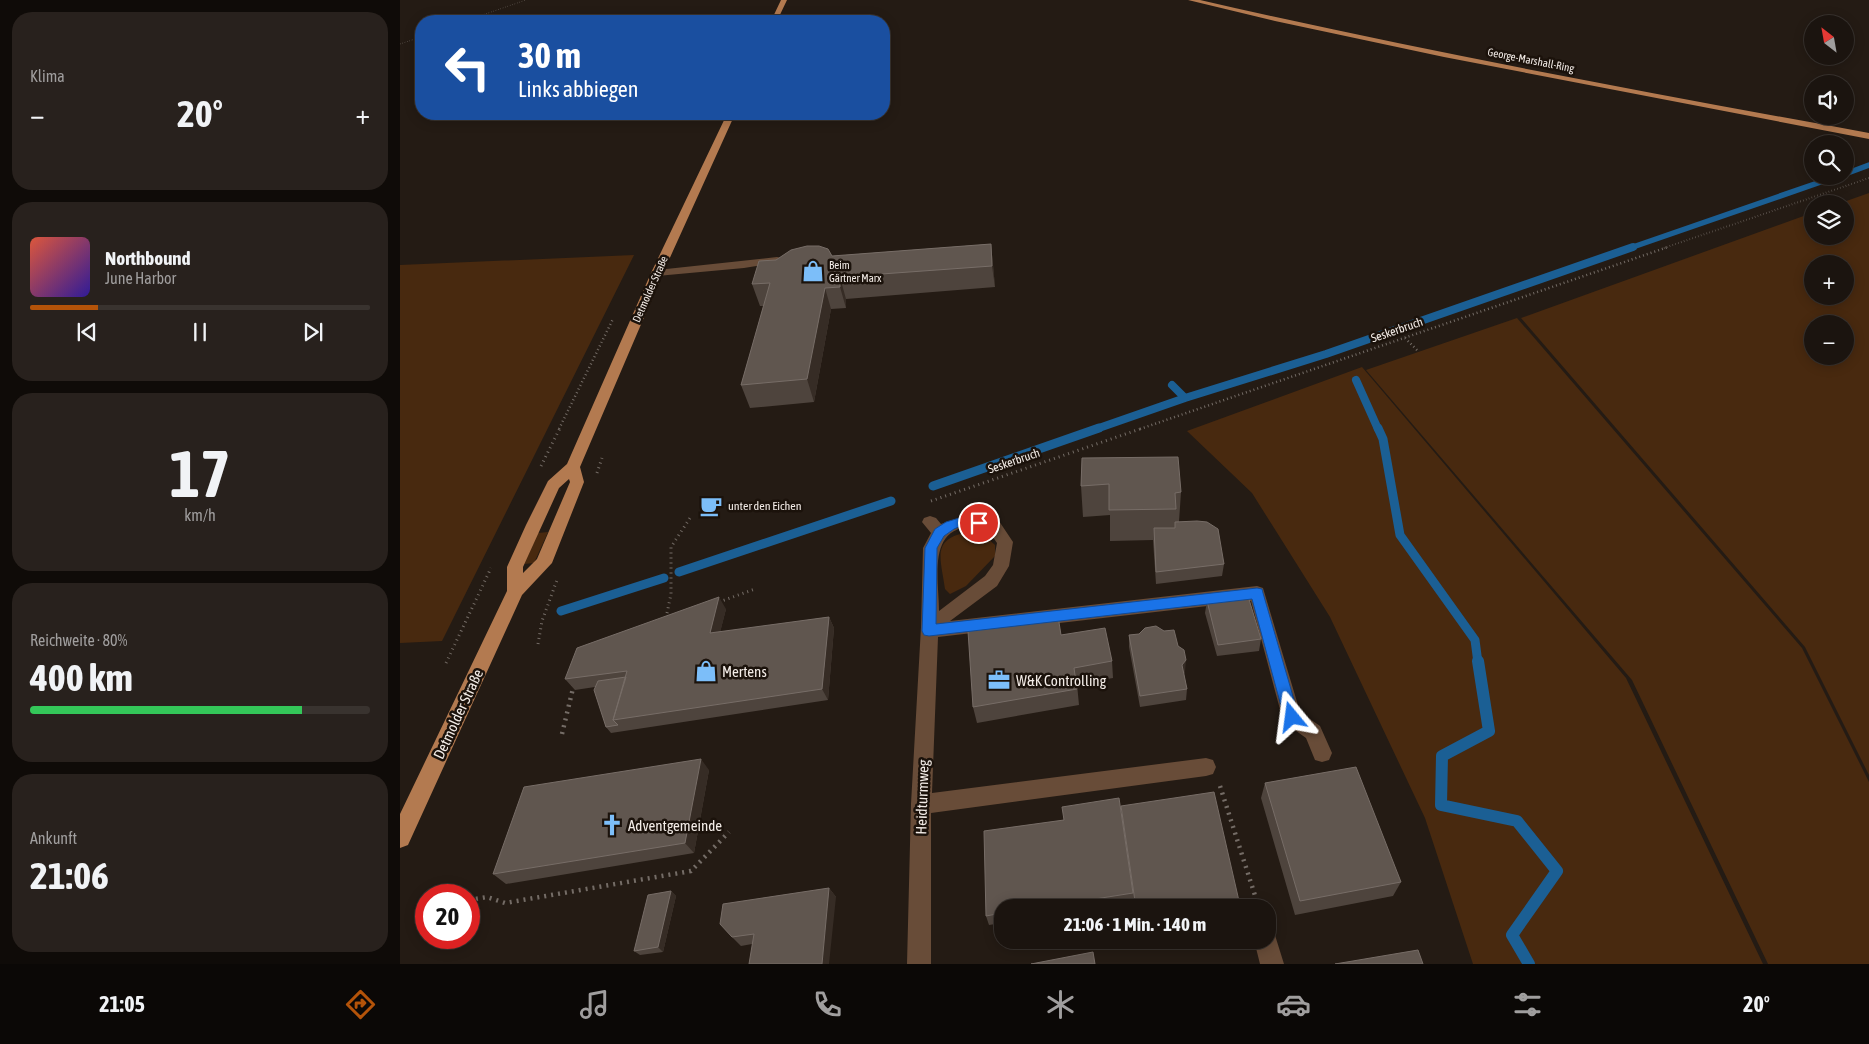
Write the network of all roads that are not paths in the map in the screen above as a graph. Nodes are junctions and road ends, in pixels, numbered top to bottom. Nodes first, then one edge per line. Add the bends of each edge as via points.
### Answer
1 (784, 0) edge
2 (1191, 0) edge
3 (777, 15) edge
4 (728, 120) edge
5 (1869, 136) edge
6 (791, 258) edge
7 (657, 273) junction
8 (573, 467) junction
9 (515, 591) junction
10 (929, 629) junction
11 (1322, 753) dead end
12 (1206, 768) road end
13 (922, 804) junction
14 (400, 837) edge
15 (1268, 949) edge
16 (919, 964) edge
17 (1272, 964) edge

1 - 3 main road
2 - 5 main road, George-Marshall-Ring via 1488,64
4 - 7 main road, Detmolder Straße
6 - 7 street
7 - 8 main road, Detmolder Straße
8 - 9 main road, Detmolder Straße via 553,485 514,567
8 - 9 main road, Detmolder Straße via 577,482 544,562
9 - 14 main road, Detmolder Straße
10 - 10 street, Heidturmweg via 931,548 935,527 966,520 992,525 1005,542 1001,566 991,581
10 - 11 street via 1257,593 1292,717 1313,732
10 - 13 street, Heidturmweg
12 - 13 street
13 - 16 street, Heidturmweg
15 - 17 street

